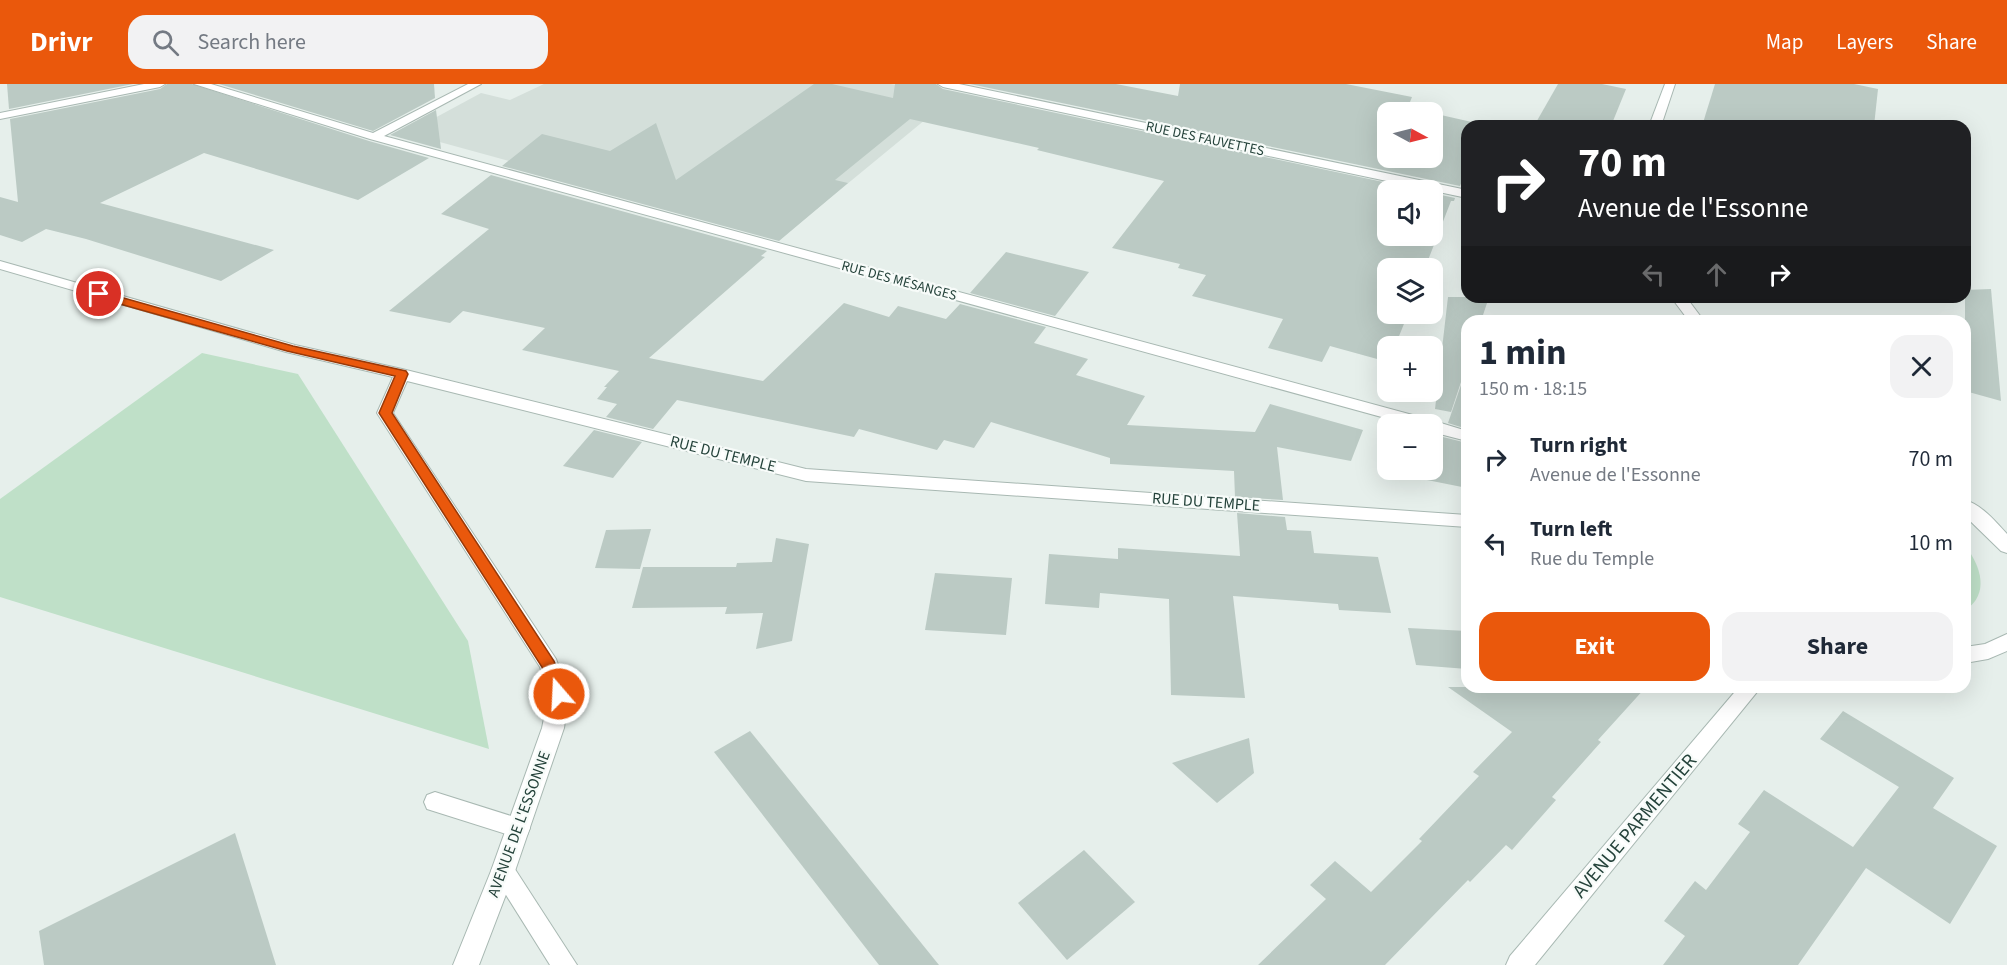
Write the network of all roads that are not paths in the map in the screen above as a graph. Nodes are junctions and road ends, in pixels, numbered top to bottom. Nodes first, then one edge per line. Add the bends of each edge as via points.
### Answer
1 (160, 84) edge
2 (198, 84) edge
3 (476, 84) edge
4 (943, 84) edge
5 (1670, 84) edge
6 (0, 116) edge
7 (1657, 120) edge
8 (374, 137) junction
9 (1461, 193) edge
10 (0, 265) edge
11 (1683, 303) edge
12 (1692, 315) edge
13 (402, 374) junction
14 (1388, 414) edge
15 (1443, 430) edge
16 (1461, 434) edge
17 (1971, 511) edge
18 (1461, 520) edge
19 (2007, 546) edge
20 (2007, 642) edge
21 (1971, 654) edge
22 (1745, 693) edge
23 (435, 802) dead end
24 (519, 828) junction
25 (503, 871) junction
26 (466, 965) edge
27 (564, 965) edge
28 (1519, 965) edge

1 - 6 street
2 - 8 street, RUE DES MÉSANGES
3 - 8 street
4 - 9 street, RUE DES FAUVETTES
5 - 7 street
8 - 14 street, RUE DES MÉSANGES
10 - 13 street, RUE DU TEMPLE via 291,349
11 - 12 street
13 - 18 street, RUE DU TEMPLE via 806,475
13 - 24 street, AVENUE DE L'ESSONNE via 386,413 549,665 559,694 553,728
15 - 16 street
17 - 19 street
20 - 21 street
22 - 28 street, AVENUE PARMENTIER
23 - 24 street
24 - 25 street, AVENUE DE L'ESSONNE
25 - 26 street, AVENUE DE L'ESSONNE
25 - 27 street

